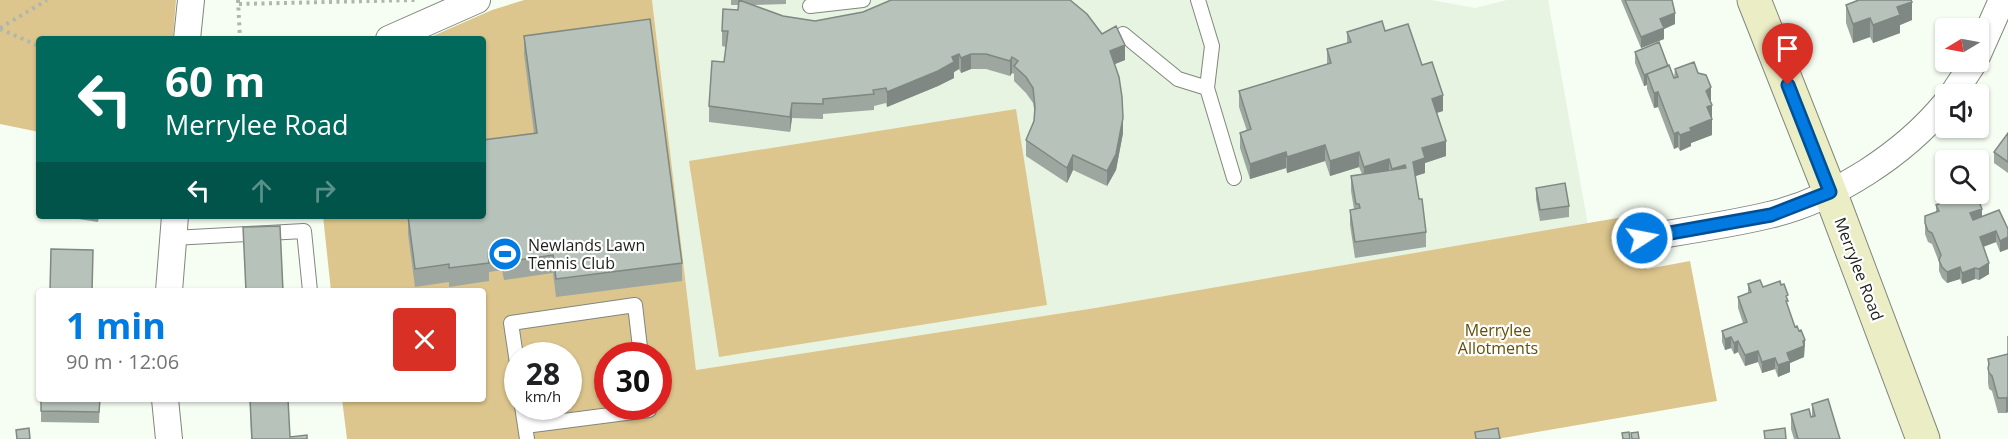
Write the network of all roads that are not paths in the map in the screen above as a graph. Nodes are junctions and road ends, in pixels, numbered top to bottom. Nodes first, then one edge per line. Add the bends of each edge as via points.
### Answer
1 (191, 0) edge
2 (477, 0) edge
3 (863, 0) edge
4 (1198, 0) edge
5 (1754, 0) edge
6 (2002, 0) edge
7 (810, 6) dead end
8 (1989, 29) edge
9 (1123, 34) edge
10 (187, 36) edge
11 (396, 36) edge
12 (1207, 88) junction
13 (1935, 116) edge
14 (1234, 178) dead end
15 (1830, 192) junction
16 (174, 227) edge
17 (1642, 238) dead end
18 (169, 288) edge
19 (310, 288) edge
20 (514, 342) edge
21 (640, 342) edge
22 (165, 402) edge
23 (594, 420) edge
24 (526, 432) edge
25 (169, 439) edge
26 (1923, 439) edge

1 - 10 street
2 - 11 street
3 - 7 lane
4 - 12 lane via 1212,46
5 - 15 main road, Merrylee Road
6 - 8 street
9 - 12 lane via 1178,79
12 - 14 lane
13 - 15 street via 1905,145
15 - 17 street via 1771,215
15 - 26 main road, Merrylee Road
16 - 18 street
16 - 19 lane via 304,231
20 - 21 lane via 511,323 635,305
22 - 25 street
23 - 24 lane

